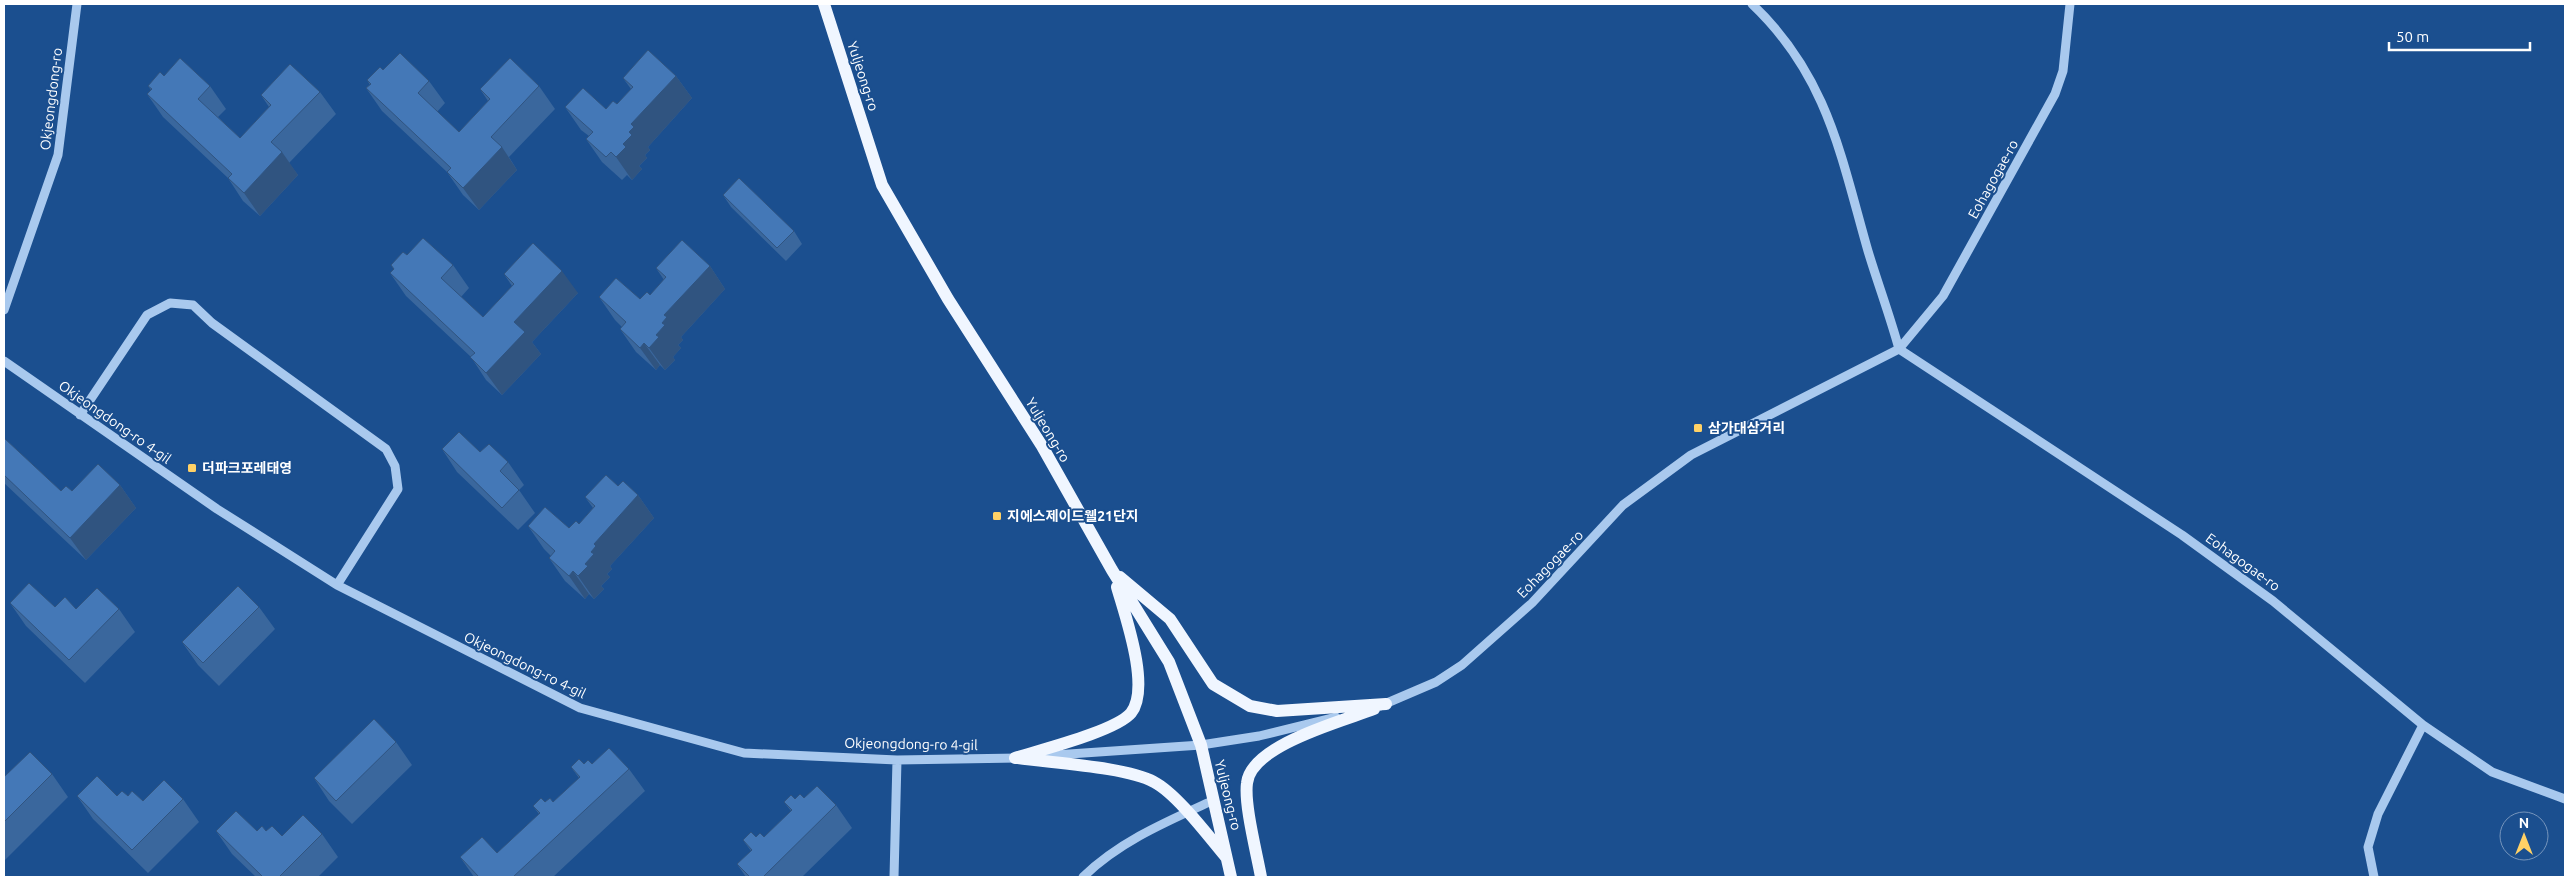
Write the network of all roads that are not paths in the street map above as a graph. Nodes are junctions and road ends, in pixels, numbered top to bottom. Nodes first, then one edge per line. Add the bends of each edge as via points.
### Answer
1 (77, 4) edge
2 (824, 4) edge
3 (1752, 4) edge
4 (2070, 4) edge
5 (4, 310) edge
6 (1899, 349) junction
7 (4, 361) edge
8 (80, 415) junction
9 (1112, 570) junction
10 (337, 585) junction
11 (1386, 704) junction
12 (2423, 725) junction
13 (1201, 745) junction
14 (1015, 758) junction
15 (897, 760) junction
16 (2565, 799) edge
17 (1214, 800) junction
18 (1187, 812) junction
19 (1228, 859) junction
20 (894, 877) edge
21 (1083, 877) edge
22 (1231, 877) edge
23 (1261, 877) edge
24 (2374, 877) edge

1 - 5 street, Okjeongdong-ro via 58,156
2 - 9 main road, Yuljeong-ro via 882,185 948,299 1042,446
3 - 6 street via 1797,58 1827,112
4 - 6 street, Eohagogae-ro via 2063,70 2056,94 1943,296
6 - 11 street, Eohagogae-ro via 1691,455 1623,505 1532,603 1462,665 1436,682
6 - 12 street, Eohagogae-ro via 2182,535 2273,601
7 - 8 street, Okjeongdong-ro 4-gil
8 - 10 street, Okjeongdong-ro 4-gil via 217,510
8 - 10 street via 147,315 170,303 193,305 212,323 386,449 395,466 398,489
9 - 11 main road via 1170,619 1213,684 1250,706 1277,711
9 - 13 main road, Yuljeong-ro via 1168,662
9 - 14 main road via 1131,636 1137,677 1138,699 1132,712 1124,719 1087,735
10 - 15 street, Okjeongdong-ro 4-gil via 580,708 744,753
11 - 13 street, Eohagogae-ro via 1259,736
11 - 23 main road via 1276,748 1254,767 1247,782
12 - 16 street, Eohagogae-ro via 2492,772
12 - 24 street via 2376,822 2368,847
13 - 14 street, Okjeongdong-ro 4-gil
13 - 17 main road, Yuljeong-ro
14 - 15 street, Okjeongdong-ro 4-gil
14 - 18 main road via 1127,774 1155,782
15 - 20 street
17 - 18 street
17 - 19 main road, Yuljeong-ro
18 - 19 main road
18 - 21 street via 1147,830
19 - 22 main road, Yuljeong-ro

